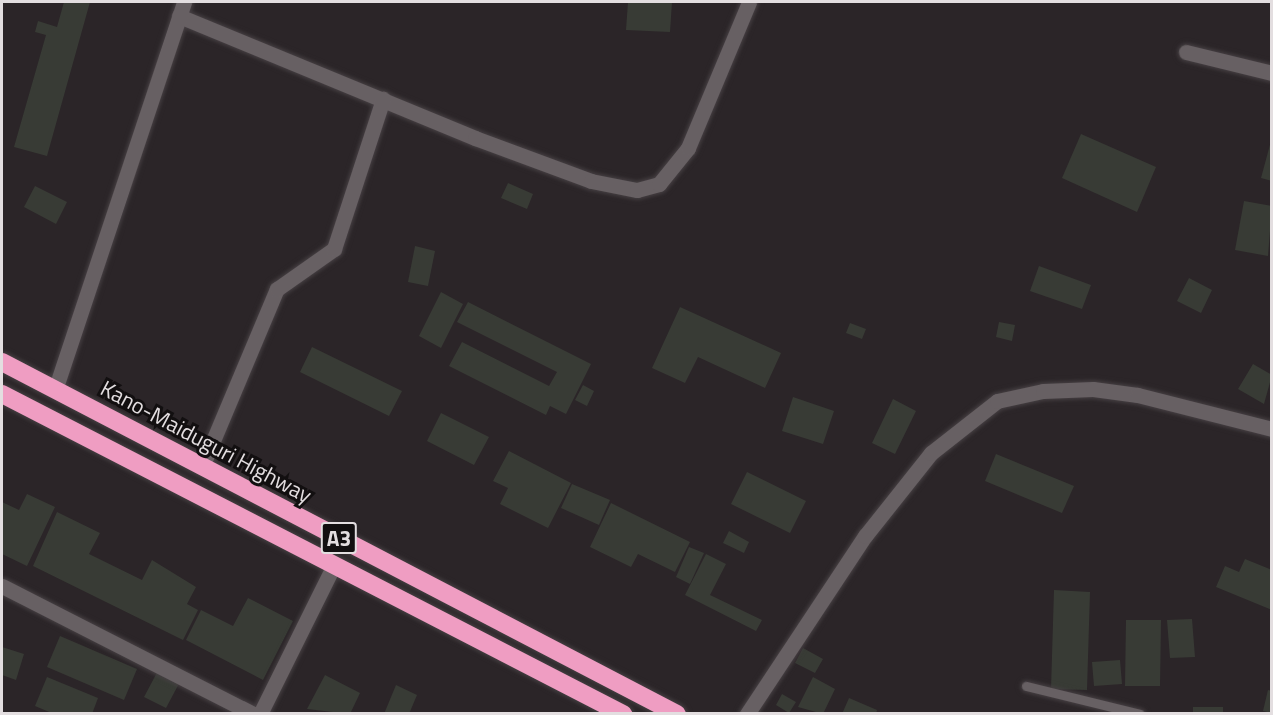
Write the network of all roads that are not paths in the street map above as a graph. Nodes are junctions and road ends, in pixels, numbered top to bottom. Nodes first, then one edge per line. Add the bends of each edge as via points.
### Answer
1 (749, 2) edge
2 (182, 9) edge
3 (1186, 52) dead end
4 (1272, 73) edge
5 (383, 99) junction
6 (2, 362) edge
7 (55, 390) junction
8 (2, 394) edge
9 (1272, 429) edge
10 (202, 467) junction
11 (334, 565) junction
12 (2, 586) edge
13 (1026, 686) dead end
14 (253, 714) edge
15 (260, 714) edge
16 (624, 714) edge
17 (677, 714) edge
18 (747, 714) edge
19 (1140, 714) edge

1 - 5 street via 688,148 659,184 637,190 591,180
2 - 5 street
2 - 7 street
3 - 4 street
5 - 10 street via 334,249 277,289
6 - 7 highway, Kano-Maiduguri Highway / A3
7 - 10 highway, Kano-Maiduguri Highway / A3
8 - 11 highway, A3
9 - 18 street via 1138,395 1093,389 1042,391 997,401 931,453 865,536
10 - 17 highway, Kano-Maiduguri Highway / A3
11 - 15 street
11 - 16 highway, A3
12 - 14 street
13 - 19 lane

